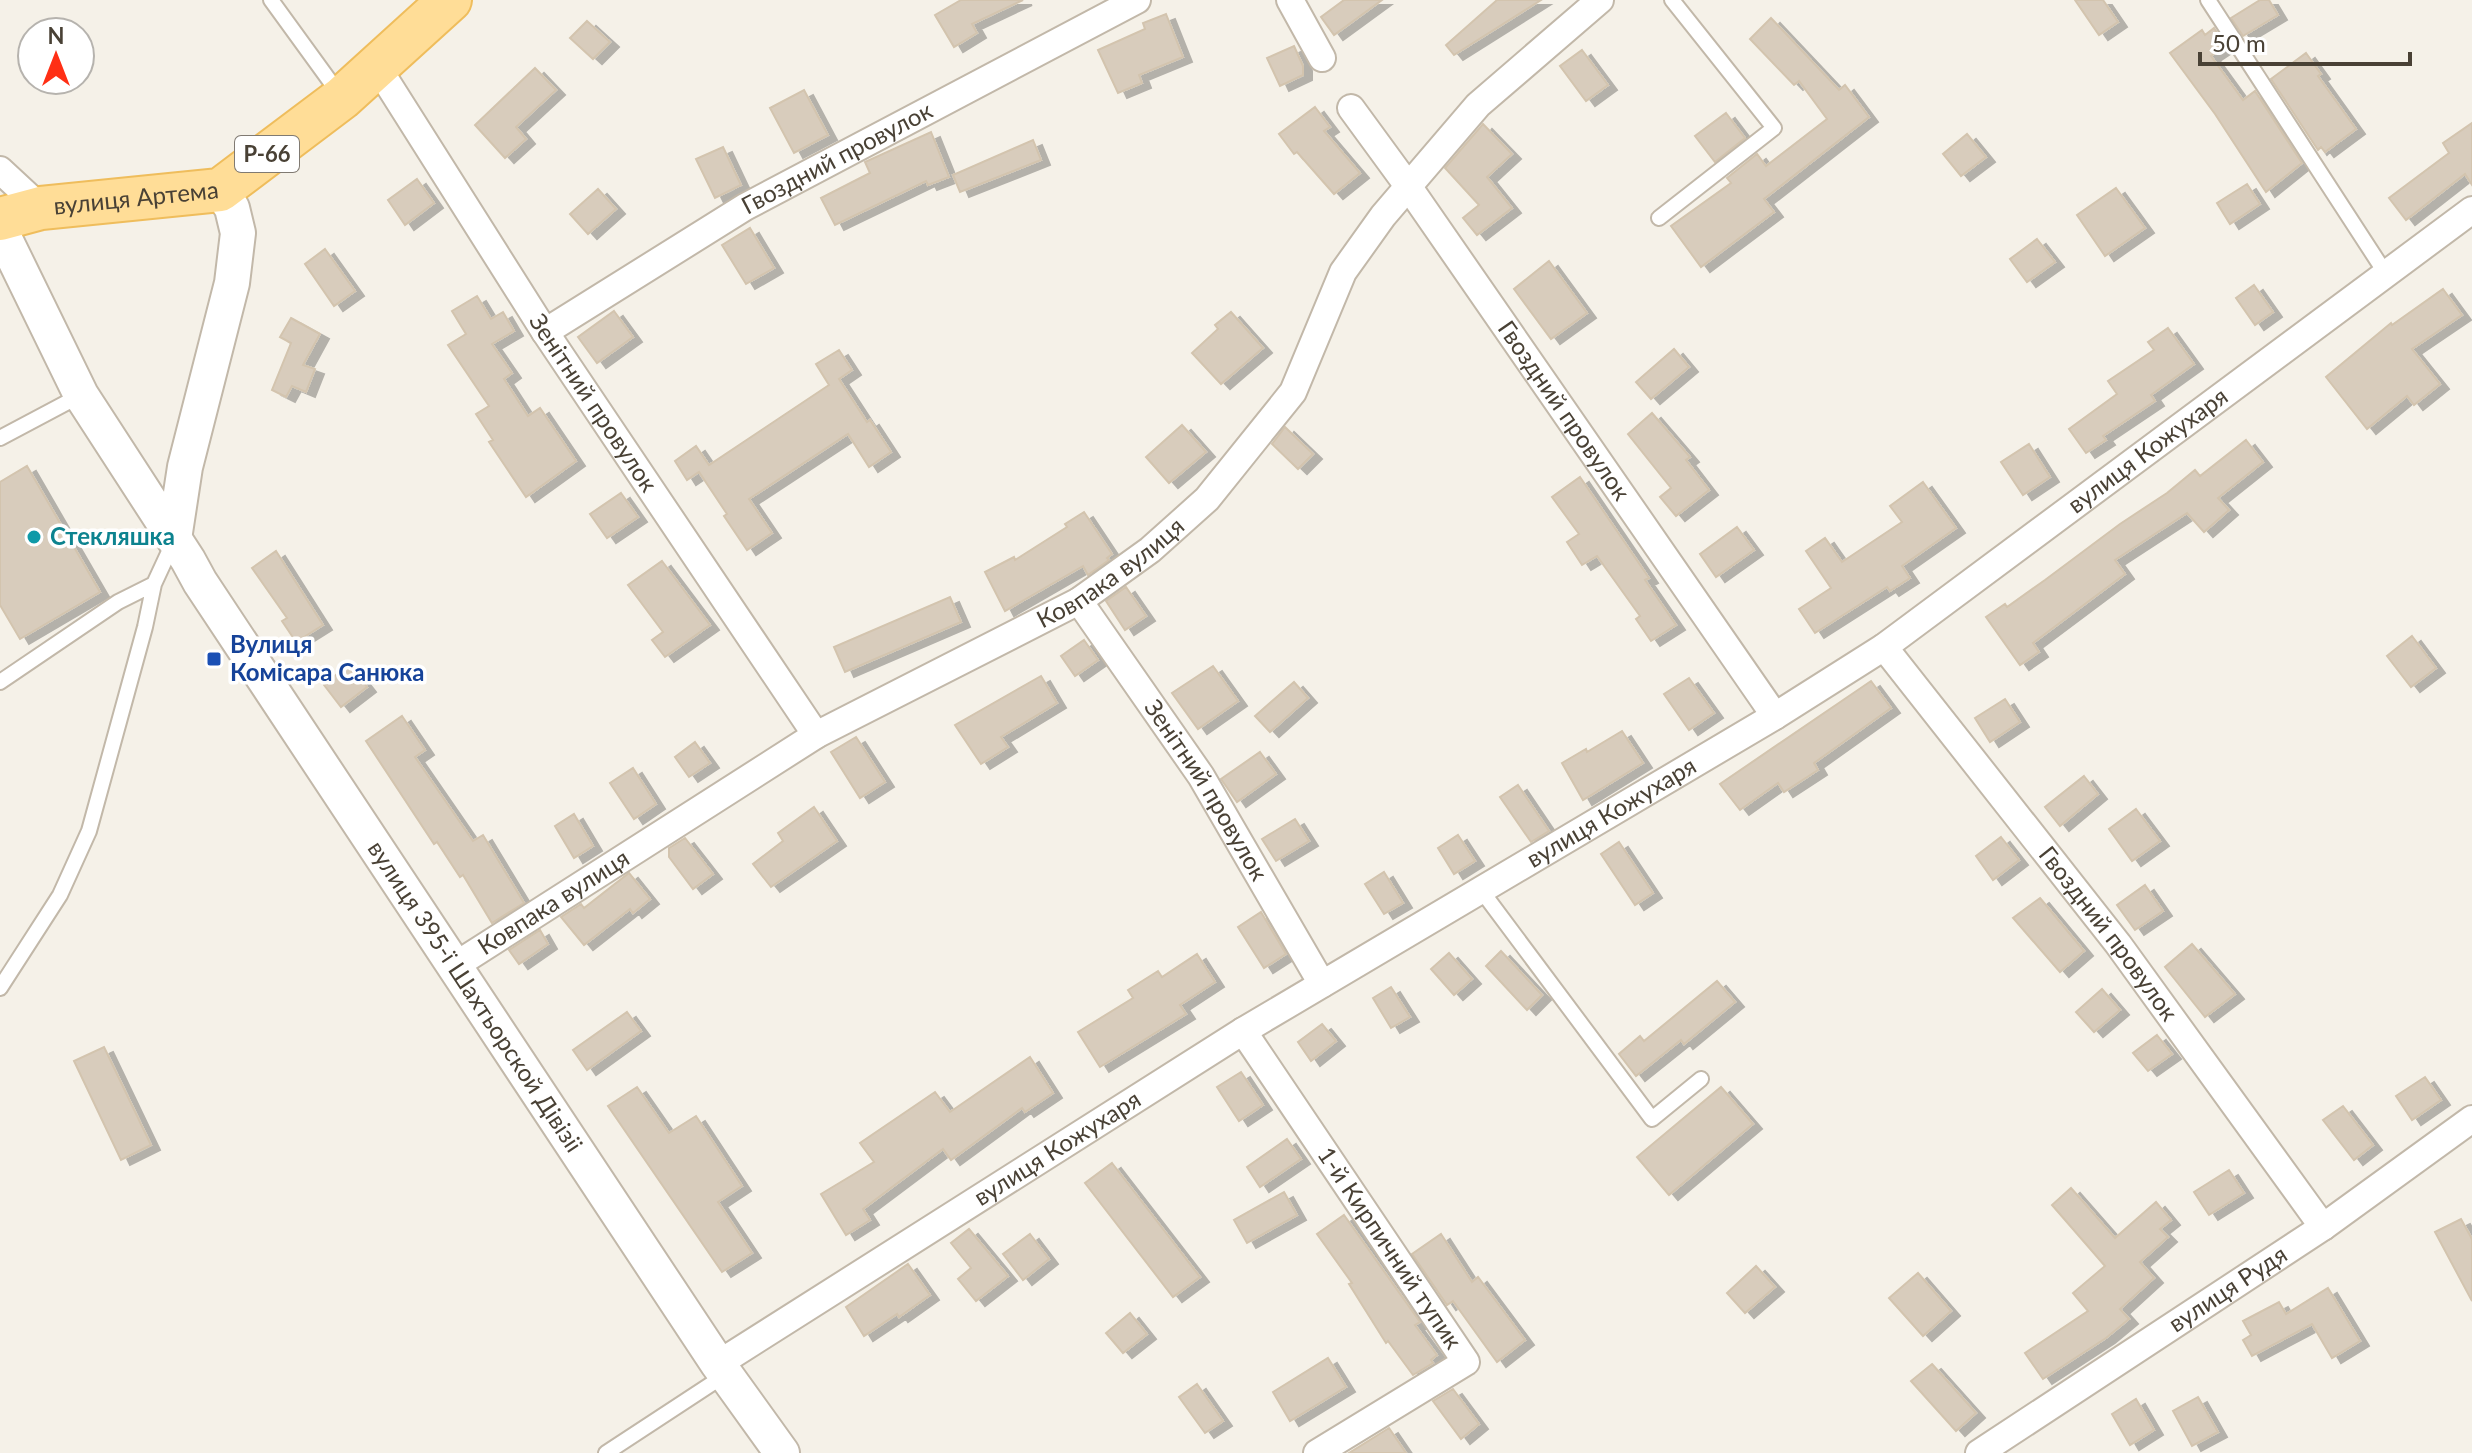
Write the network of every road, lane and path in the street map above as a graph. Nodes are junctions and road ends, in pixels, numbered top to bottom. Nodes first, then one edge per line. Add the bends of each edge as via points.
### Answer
1 (271, 0) edge
2 (450, 0) edge
3 (1137, 0) edge
4 (1290, 0) edge
5 (1600, 0) edge
6 (1672, 0) edge
7 (2208, 0) edge
8 (1322, 58) dead end
9 (378, 68) junction
10 (342, 98) junction
11 (1351, 108) dead end
12 (0, 170) edge
13 (1408, 186) junction
14 (220, 190) junction
15 (41, 208) junction
16 (2472, 210) edge
17 (1659, 218) dead end
18 (0, 219) edge
19 (0, 229) edge
20 (2386, 274) junction
21 (545, 332) junction
22 (81, 395) junction
23 (0, 438) edge
24 (174, 539) junction
25 (154, 584) junction
26 (1079, 601) junction
27 (1884, 647) junction
28 (0, 682) edge
29 (1775, 716) junction
30 (816, 735) junction
31 (1481, 890) junction
32 (456, 965) junction
33 (1322, 984) junction
34 (0, 988) edge
35 (1243, 1031) junction
36 (1701, 1079) dead end
37 (2472, 1119) edge
38 (2323, 1227) junction
39 (721, 1369) junction
40 (606, 1453) edge
41 (782, 1453) edge
42 (1317, 1453) edge
43 (1979, 1453) edge

1 - 10 lane
2 - 9 main road, вулиця Артема / Р-66
3 - 21 street, Гвоздний провулок via 745,207
4 - 8 street
5 - 13 street, Ковпака вулиця via 1478,105
6 - 17 lane via 1774,128
7 - 20 lane
9 - 10 main road, вулиця Артема / Р-66
9 - 21 street, Зенітний провулок
10 - 14 main road, вулиця Артема / Р-66
11 - 13 street, Гвоздний провулок
12 - 15 street
13 - 26 street, Ковпака вулиця via 1343,272 1293,392 1207,499 1150,550
13 - 29 street, Гвоздний провулок
14 - 15 main road, вулиця Артема / Р-66
14 - 24 street via 232,208 238,233 232,283 185,467
15 - 18 main road, Р-66
16 - 20 street, вулиця Кожухаря
19 - 22 street, вулиця 395-ї Шахтьорской Дівізіі
20 - 27 street, вулиця Кожухаря
21 - 30 street, Зенітний провулок
22 - 23 lane
22 - 24 street, вулиця 395-ї Шахтьорской Дівізіі
24 - 25 lane
24 - 32 street, вулиця 395-ї Шахтьорской Дівізіі
25 - 28 lane via 118,602
25 - 34 lane via 89,831 60,895
26 - 30 street, Ковпака вулиця
26 - 33 street, Зенітний провулок via 1201,776
27 - 29 street, вулиця Кожухаря
27 - 38 street, Гвоздний провулок via 2118,944
29 - 31 street, вулиця Кожухаря
30 - 32 street, Ковпака вулиця
31 - 33 street, вулиця Кожухаря
31 - 36 lane via 1652,1119
32 - 39 street, вулиця 395-ї Шахтьорской Дівізіі
33 - 35 street, вулиця Кожухаря
35 - 39 street, вулиця Кожухаря
35 - 42 street, 1-й Кирпичний тупик via 1466,1362
37 - 38 street, вулиця Рудя
38 - 43 street, вулиця Рудя
39 - 40 lane
39 - 41 street, вулиця 395-ї Шахтьорской Дівізіі

